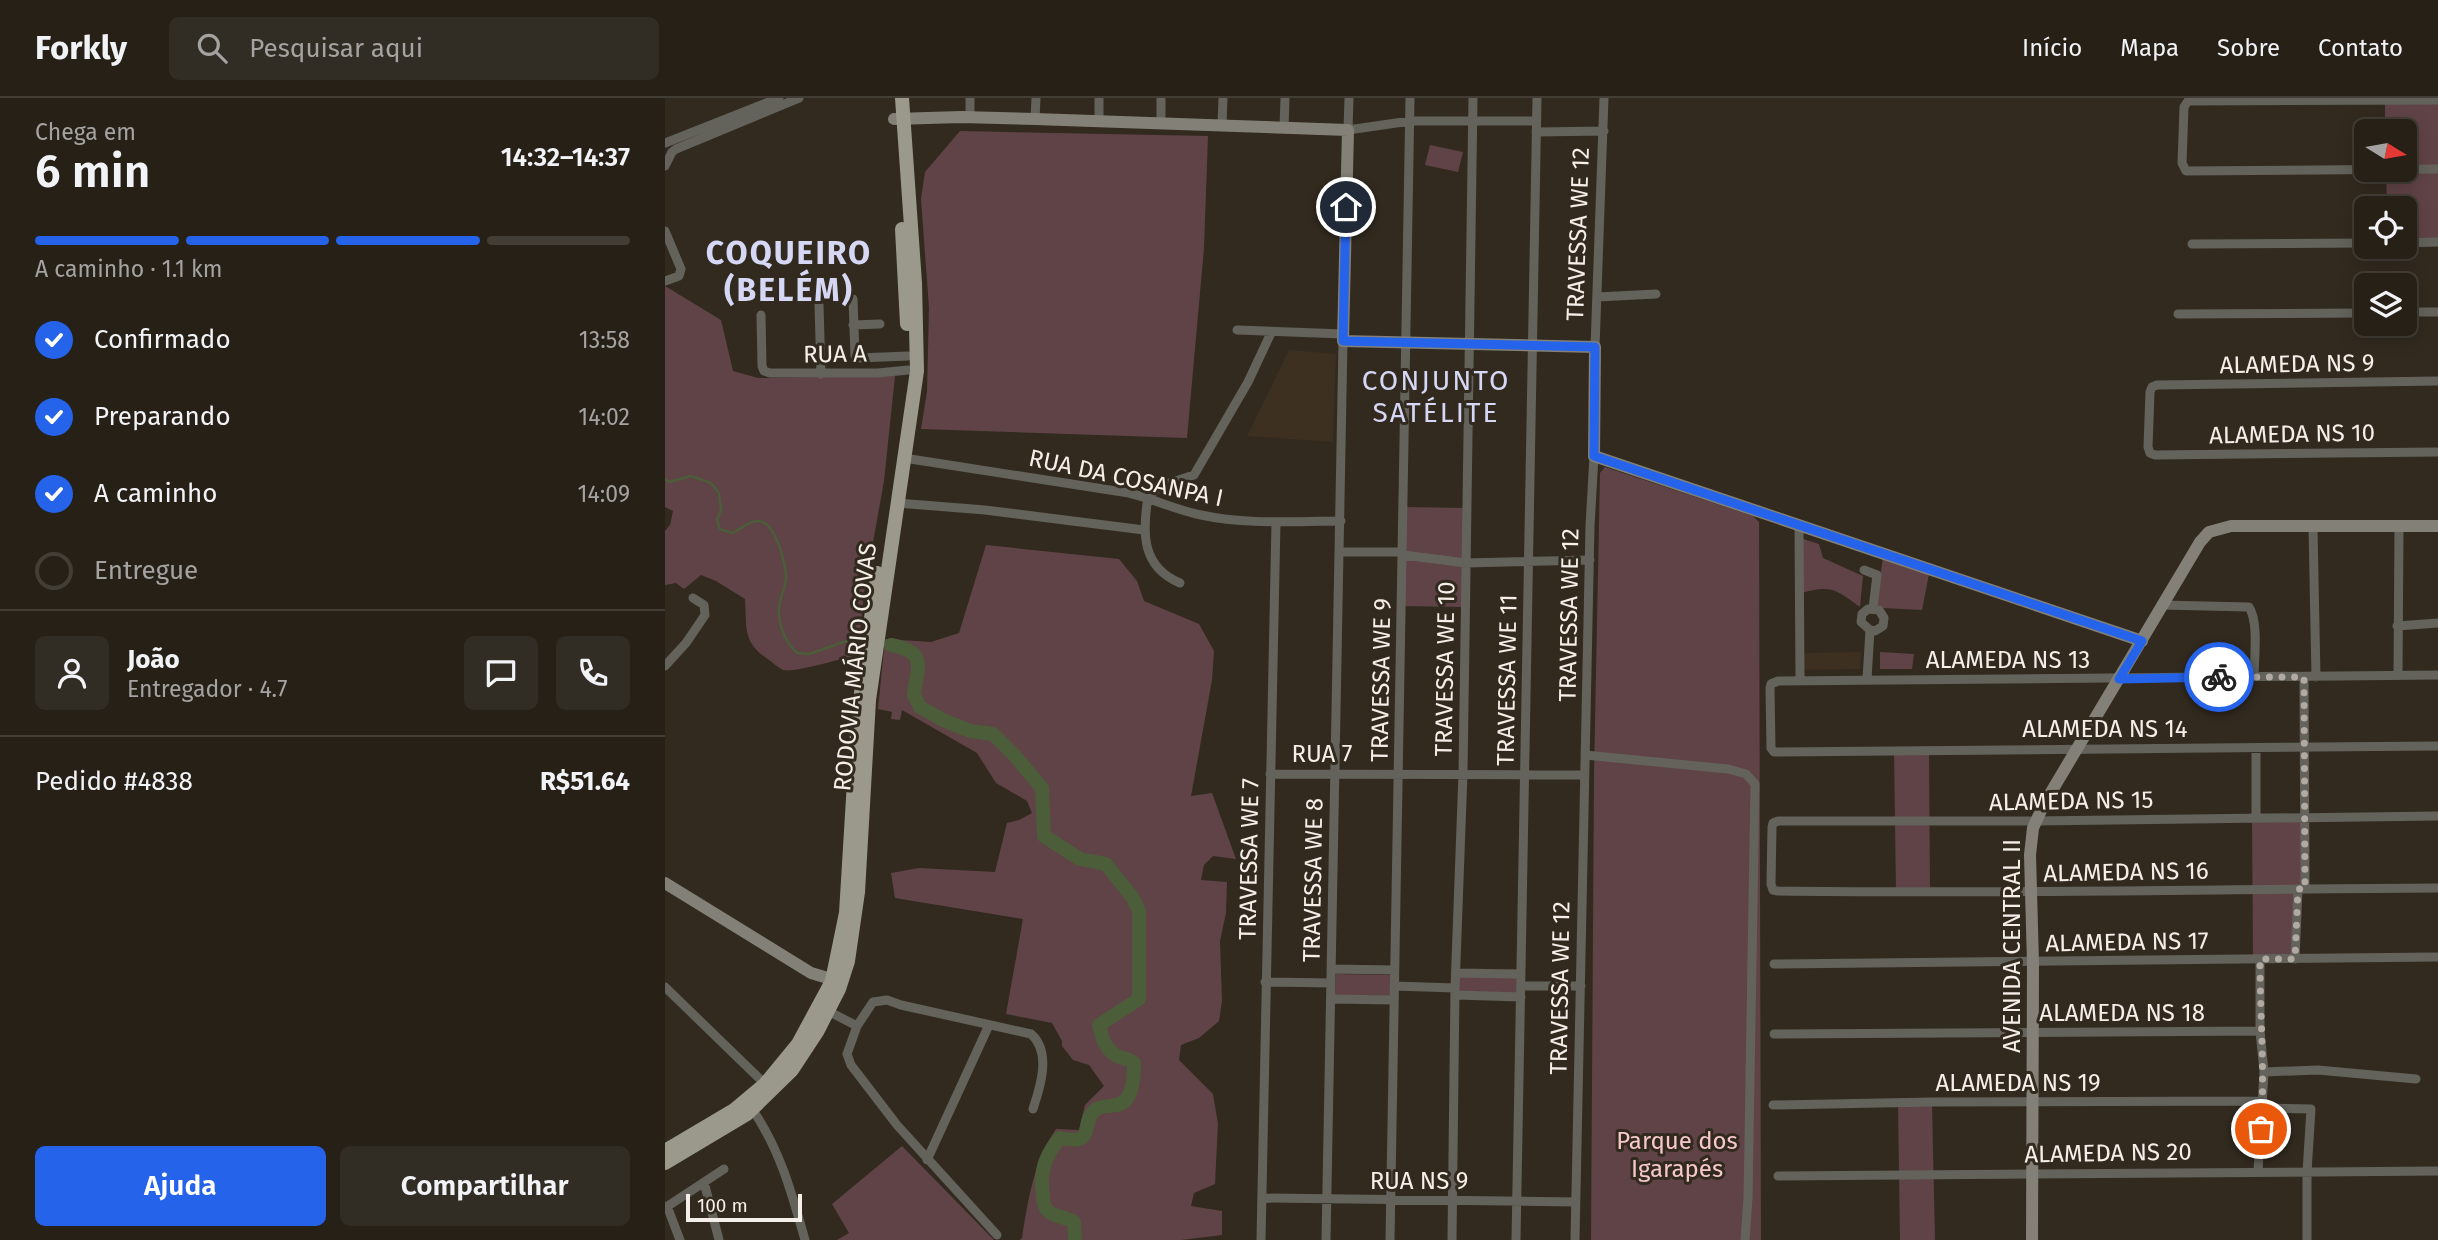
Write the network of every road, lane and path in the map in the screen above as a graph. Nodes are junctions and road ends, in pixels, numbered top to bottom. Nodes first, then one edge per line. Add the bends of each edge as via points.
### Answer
1 (779, 98) edge
2 (800, 98) edge
3 (893, 98) edge
4 (902, 98) edge
5 (970, 98) edge
6 (1036, 98) edge
7 (1099, 98) edge
8 (1161, 98) edge
9 (1223, 98) edge
10 (1285, 98) edge
11 (1349, 98) edge
12 (1410, 98) edge
13 (1473, 98) edge
14 (1537, 98) edge
15 (1604, 98) edge
16 (2438, 100) edge
17 (970, 117) junction
18 (898, 119) junction
19 (1035, 119) junction
20 (1472, 120) junction
21 (1099, 121) junction
22 (1409, 121) junction
23 (1537, 121) junction
24 (1161, 123) junction
25 (1222, 125) junction
26 (713, 128) junction
27 (1284, 128) junction
28 (1348, 130) junction
29 (1604, 131) junction
30 (1536, 132) junction
31 (668, 146) edge
32 (665, 166) edge
33 (2438, 169) edge
34 (665, 231) edge
35 (2438, 242) edge
36 (2354, 243) edge
37 (2417, 243) edge
38 (2192, 244) dead end
39 (665, 281) edge
40 (1657, 295) dead end
41 (1597, 297) junction
42 (853, 299) dead end
43 (819, 305) dead end
44 (2417, 312) edge
45 (2438, 312) edge
46 (2354, 313) edge
47 (2178, 314) dead end
48 (761, 315) dead end
49 (880, 324) dead end
50 (853, 325) junction
51 (1237, 330) dead end
52 (1271, 333) junction
53 (1343, 338) junction
54 (1407, 342) junction
55 (1469, 344) junction
56 (1532, 345) junction
57 (1595, 347) junction
58 (908, 363) junction
59 (821, 374) junction
60 (2438, 381) edge
61 (2149, 450) joint
62 (2438, 452) edge
63 (1594, 456) junction
64 (904, 458) junction
65 (1148, 497) junction
66 (897, 503) junction
67 (1341, 521) junction
68 (1276, 522) junction
69 (1799, 524) junction
70 (2438, 526) edge
71 (2399, 527) junction
72 (2313, 528) junction
73 (1144, 530) junction
74 (1340, 552) junction
75 (1402, 553) junction
76 (1529, 560) junction
77 (1590, 560) junction
78 (1466, 564) junction
79 (1864, 570) dead end
80 (1180, 583) dead end
81 (693, 598) dead end
82 (2161, 605) junction
83 (1873, 608) junction
84 (2438, 623) edge
85 (2397, 626) junction
86 (1870, 630) junction
87 (2142, 641) junction
88 (667, 659) edge
89 (2398, 676) junction
90 (2438, 676) edge
91 (2253, 677) junction
92 (2304, 677) junction
93 (2316, 677) junction
94 (1867, 679) junction
95 (2119, 679) junction
96 (1800, 680) junction
97 (2438, 746) edge
98 (2306, 747) junction
99 (2078, 748) junction
100 (2256, 748) junction
101 (1772, 751) joint
102 (1585, 755) junction
103 (1333, 773) junction
104 (1399, 773) junction
105 (1463, 773) junction
106 (1270, 774) junction
107 (1584, 775) junction
108 (1524, 776) junction
109 (2438, 816) edge
110 (2256, 817) junction
111 (2306, 817) junction
112 (2035, 821) junction
113 (665, 883) edge
114 (2438, 888) edge
115 (2301, 889) junction
116 (1773, 890) joint
117 (2032, 893) junction
118 (2438, 957) edge
119 (2260, 959) junction
120 (2295, 959) junction
121 (2033, 962) junction
122 (1774, 964) dead end
123 (1331, 969) junction
124 (1394, 970) junction
125 (1456, 973) junction
126 (1521, 974) junction
127 (837, 982) junction
128 (1265, 982) junction
129 (1331, 983) junction
130 (1394, 986) junction
131 (1521, 986) junction
132 (1581, 986) junction
133 (665, 987) edge
134 (1455, 991) junction
135 (1521, 997) junction
136 (1331, 999) junction
137 (1394, 1000) junction
138 (828, 1011) junction
139 (989, 1025) junction
140 (857, 1026) junction
141 (2260, 1031) junction
142 (2032, 1033) junction
143 (1775, 1034) dead end
144 (2264, 1072) junction
145 (2416, 1079) dead end
146 (765, 1084) junction
147 (2033, 1104) junction
148 (1773, 1105) dead end
149 (2262, 1105) junction
150 (752, 1109) junction
151 (1033, 1110) dead end
152 (665, 1151) edge
153 (927, 1160) junction
154 (665, 1163) edge
155 (724, 1168) dead end
156 (2258, 1171) junction
157 (2438, 1171) edge
158 (2307, 1172) junction
159 (2032, 1173) junction
160 (1778, 1176) dead end
161 (704, 1182) junction
162 (1262, 1198) junction
163 (1327, 1199) junction
164 (1390, 1199) junction
165 (1452, 1200) junction
166 (1516, 1201) junction
167 (1575, 1202) junction
168 (666, 1207) edge
169 (997, 1235) dead end
170 (680, 1240) edge
171 (719, 1240) edge
172 (805, 1240) edge
173 (1261, 1240) edge
174 (1326, 1240) edge
175 (1389, 1240) edge
176 (1452, 1240) edge
177 (1516, 1240) edge
178 (1575, 1240) edge
179 (1745, 1240) edge
180 (2032, 1240) edge
181 (2307, 1240) edge

1 - 26 street
2 - 26 street
3 - 18 main road, RODOVIA MÁRIO COVAS
4 - 18 main road, RODOVIA MÁRIO COVAS
5 - 17 street
6 - 19 street
7 - 21 street
8 - 24 street
9 - 25 street
10 - 27 street
11 - 28 street
12 - 22 street, TRAVESSA WE 9
13 - 20 street, TRAVESSA WE 10
14 - 23 street, TRAVESSA WE 11
15 - 29 street, TRAVESSA WE 12
16 - 33 street via 2188,101 2184,107 2183,168
17 - 18 main road
17 - 19 main road
18 - 58 main road, RODOVIA MÁRIO COVAS
18 - 64 main road, RODOVIA MÁRIO COVAS via 915,283 917,371
19 - 21 main road
20 - 22 street
20 - 23 street
20 - 55 street, TRAVESSA WE 10
21 - 24 main road
22 - 28 street
22 - 54 street, TRAVESSA WE 9
23 - 30 street, TRAVESSA WE 11
24 - 25 main road
25 - 27 main road
26 - 31 street
27 - 28 main road
28 - 53 main road
29 - 30 street
29 - 41 street, TRAVESSA WE 12
30 - 56 street, TRAVESSA WE 11
31 - 32 street
34 - 39 street via 681,273
35 - 37 street
36 - 38 street
40 - 41 street
41 - 57 street, TRAVESSA WE 12
42 - 50 street
43 - 59 street
44 - 45 street
46 - 47 street
48 - 59 street, RUA A via 764,370
49 - 50 street
50 - 58 street via 855,356
51 - 52 street
52 - 53 street
52 - 65 street via 1196,473 1160,486
53 - 54 main road
53 - 67 street
54 - 55 main road
54 - 75 street, TRAVESSA WE 9
55 - 56 main road
55 - 78 street, TRAVESSA WE 10
56 - 57 main road
56 - 76 street, TRAVESSA WE 11
57 - 63 main road, TRAVESSA WE 12
58 - 59 street, RUA A
58 - 127 main road, RODOVIA MÁRIO COVAS via 861,680 846,914
60 - 61 street, ALAMEDA NS 9 via 2157,385 2150,392
61 - 62 street, ALAMEDA NS 10 via 2155,455
63 - 69 main road
63 - 77 street, TRAVESSA WE 12
64 - 65 street, RUA DA COSANPA I
64 - 66 main road, RODOVIA MÁRIO COVAS
65 - 68 street, RUA DA COSANPA I via 1211,517
65 - 73 street
66 - 73 street
66 - 127 main road, RODOVIA MÁRIO COVAS via 869,700 856,911 848,961
67 - 68 street, RUA DA COSANPA I
67 - 74 street, TRAVESSA WE 8
68 - 106 street, TRAVESSA WE 7
69 - 87 main road
69 - 96 street
70 - 71 main road
71 - 72 main road
71 - 85 street
72 - 82 main road, AVENIDA CENTRAL II via 2225,526 2209,532
72 - 93 street
73 - 80 street via 1152,563 1165,577
74 - 75 street
74 - 103 street, TRAVESSA WE 8
75 - 78 street
75 - 104 street, TRAVESSA WE 9
76 - 77 street
76 - 78 street
76 - 108 street, TRAVESSA WE 11
77 - 102 street, TRAVESSA WE 12
78 - 105 street, TRAVESSA WE 10
79 - 83 street via 1877,575
81 - 88 street via 703,605 705,615
82 - 87 main road, AVENIDA CENTRAL II
82 - 91 street via 2250,608
83 - 86 street via 1858,617
83 - 86 street via 1884,618 1883,626
84 - 85 street
85 - 89 street
86 - 94 street
87 - 95 main road, AVENIDA CENTRAL II
89 - 90 street, ALAMEDA NS 13
89 - 93 street, ALAMEDA NS 13
91 - 92 street, ALAMEDA NS 13
91 - 95 street, ALAMEDA NS 13
92 - 93 street, ALAMEDA NS 13
92 - 98 street
94 - 95 street, ALAMEDA NS 13
94 - 96 street, ALAMEDA NS 13
95 - 99 main road, AVENIDA CENTRAL II
96 - 101 street, ALAMEDA NS 13 via 1771,684
97 - 98 street, ALAMEDA NS 14
98 - 100 street, ALAMEDA NS 14
98 - 111 street
99 - 100 street, ALAMEDA NS 14
99 - 101 street, ALAMEDA NS 14
99 - 112 main road, AVENIDA CENTRAL II
100 - 110 street
102 - 107 street, TRAVESSA WE 12
102 - 179 street via 1728,769 1746,774 1755,785
103 - 104 street, RUA 7
103 - 106 street, RUA 7
103 - 123 street, TRAVESSA WE 8
104 - 105 street, RUA 7
104 - 124 street, TRAVESSA WE 9
105 - 108 street, RUA 7
105 - 125 street, TRAVESSA WE 10
106 - 128 street, TRAVESSA WE 7
107 - 108 street, RUA 7
107 - 132 street, TRAVESSA WE 12
108 - 126 street, TRAVESSA WE 11
109 - 111 street, ALAMEDA NS 15
110 - 111 street, ALAMEDA NS 15
110 - 112 street, ALAMEDA NS 15
111 - 115 street
112 - 116 street, ALAMEDA NS 15 via 1775,821
112 - 117 main road, AVENIDA CENTRAL II
113 - 127 main road via 811,973
114 - 115 street, ALAMEDA NS 16
115 - 117 street, ALAMEDA NS 16
115 - 120 street
116 - 117 street, ALAMEDA NS 16
117 - 121 main road, AVENIDA CENTRAL II
118 - 120 street, ALAMEDA NS 17
119 - 120 street, ALAMEDA NS 17
119 - 121 street, ALAMEDA NS 17
119 - 141 street
121 - 122 street, ALAMEDA NS 17
121 - 142 main road, AVENIDA CENTRAL II
123 - 124 street
123 - 129 street, TRAVESSA WE 8
124 - 130 street, TRAVESSA WE 9
125 - 126 street
125 - 134 street, TRAVESSA WE 10
126 - 131 street, TRAVESSA WE 11
127 - 138 main road, RODOVIA MÁRIO COVAS
127 - 146 main road, RODOVIA MÁRIO COVAS via 798,1044
128 - 129 street
128 - 162 street, TRAVESSA WE 7
129 - 136 street, TRAVESSA WE 8
130 - 134 street
130 - 137 street, TRAVESSA WE 9
131 - 132 street
131 - 135 street, TRAVESSA WE 11
132 - 167 street, TRAVESSA WE 12
133 - 146 street
134 - 135 street
134 - 165 street, TRAVESSA WE 10
135 - 166 street, TRAVESSA WE 11
136 - 137 street
136 - 163 street, TRAVESSA WE 8
137 - 164 street, TRAVESSA WE 9
138 - 140 street
138 - 150 main road, RODOVIA MÁRIO COVAS via 792,1070
139 - 140 street via 880,1000 869,1006
139 - 151 street via 1031,1034 1038,1042 1043,1068
139 - 153 street
140 - 153 street via 847,1054 851,1065
141 - 142 street, ALAMEDA NS 18
141 - 144 street
142 - 143 street, ALAMEDA NS 18
142 - 147 main road, AVENIDA CENTRAL II
144 - 145 street via 2318,1070
144 - 149 street
146 - 152 main road, RODOVIA MÁRIO COVAS via 734,1110
147 - 148 street, ALAMEDA NS 19
147 - 149 street, ALAMEDA NS 19
147 - 159 main road, AVENIDA CENTRAL II
149 - 156 street
149 - 158 street, ALAMEDA NS 19 via 2311,1109
150 - 154 main road, RODOVIA MÁRIO COVAS
150 - 172 street via 780,1158
153 - 169 street
155 - 161 street
156 - 158 street, ALAMEDA NS 20
156 - 159 street, ALAMEDA NS 20
157 - 158 street, ALAMEDA NS 20
158 - 181 street
159 - 160 street, ALAMEDA NS 20
159 - 180 main road, AVENIDA CENTRAL II
161 - 168 street
161 - 171 street
162 - 163 street, RUA NS 9
162 - 173 street
163 - 164 street, RUA NS 9
163 - 174 street, TRAVESSA WE 8
164 - 165 street, RUA NS 9
164 - 175 street, TRAVESSA WE 9
165 - 166 street, RUA NS 9
165 - 176 street, TRAVESSA WE 10
166 - 167 street, RUA NS 9
166 - 177 street, TRAVESSA WE 11
167 - 178 street
168 - 170 street

